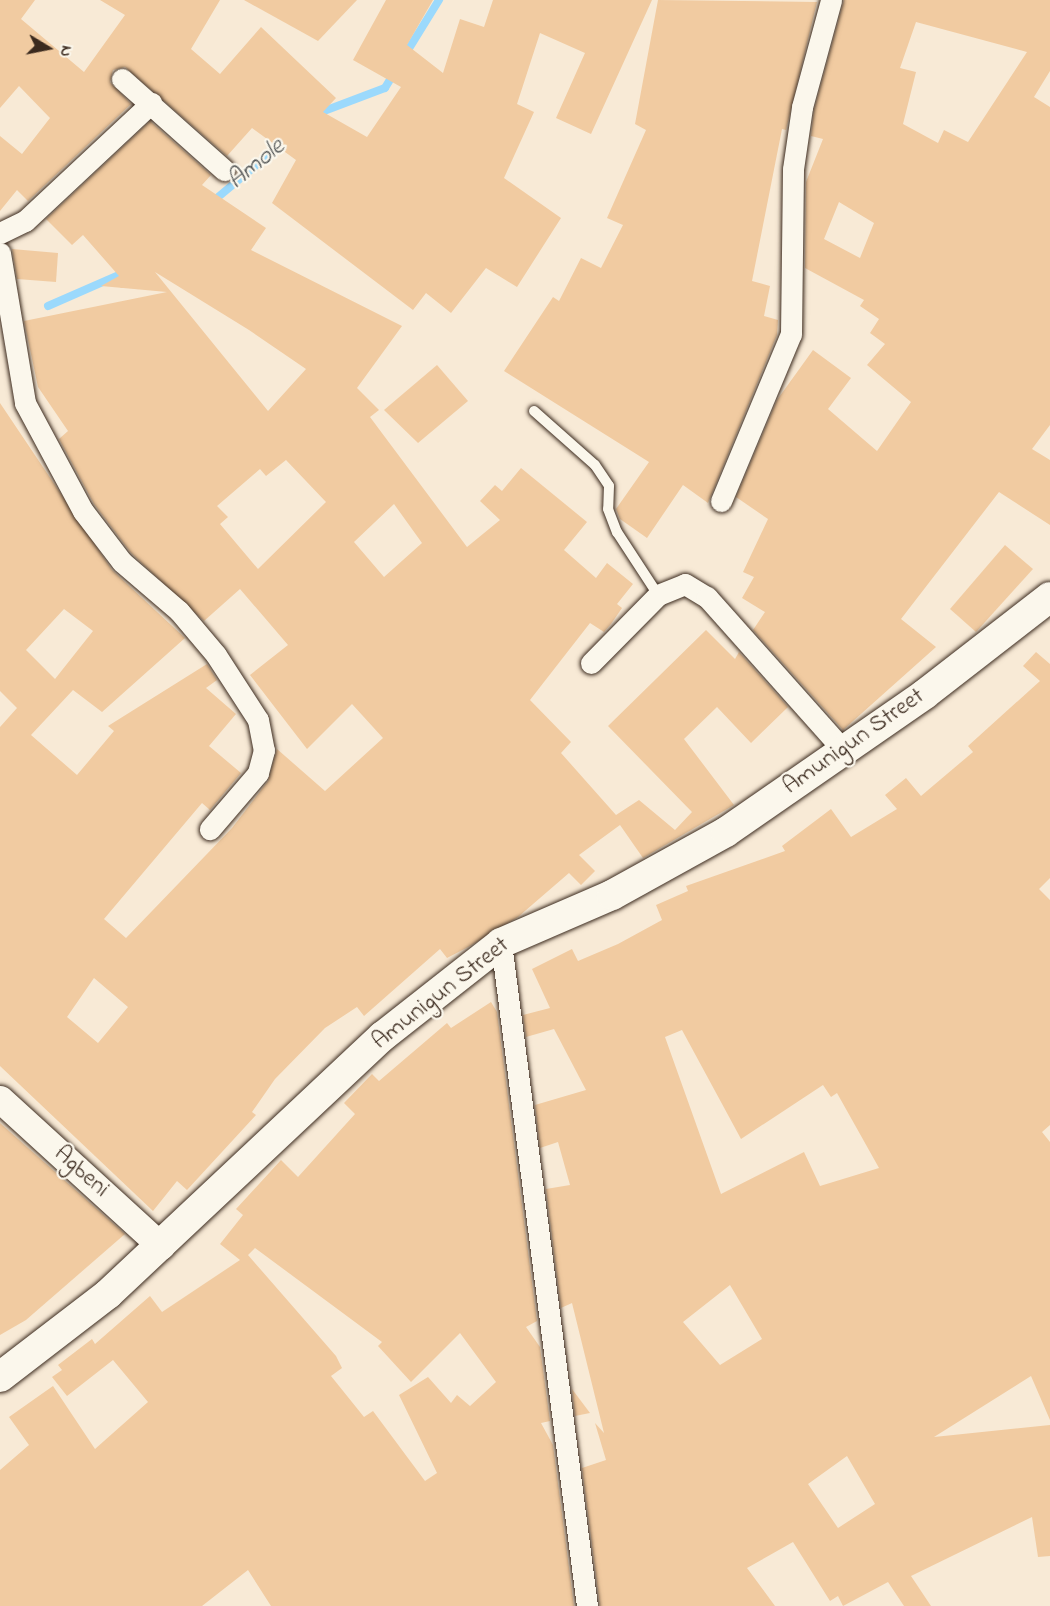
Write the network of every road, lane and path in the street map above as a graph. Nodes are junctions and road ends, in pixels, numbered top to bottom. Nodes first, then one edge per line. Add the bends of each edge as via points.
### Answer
1 (831, 0) edge
2 (122, 79) dead end
3 (151, 103) junction
4 (224, 170) dead end
5 (0, 233) edge
6 (0, 253) edge
7 (534, 411) dead end
8 (721, 501) dead end
9 (658, 595) junction
10 (1050, 597) edge
11 (591, 663) dead end
12 (844, 751) junction
13 (210, 829) dead end
14 (501, 943) junction
15 (0, 1099) edge
16 (161, 1246) junction
17 (0, 1377) edge
18 (587, 1606) edge

1 - 8 street via 802,107 793,169 791,334
2 - 3 street
3 - 4 street
3 - 5 street via 25,220
6 - 13 street via 25,403 83,511 122,562 178,611 216,655 258,720 264,750 258,773
7 - 9 lane via 595,465 609,486 608,509 617,532
9 - 11 street
9 - 12 street via 685,584 707,597
10 - 12 main road, Amunigun Street
12 - 14 main road, Amunigun Street via 726,832 612,895
14 - 16 main road, Amunigun Street via 383,1036
14 - 18 street
15 - 16 street, Agbeni
16 - 17 main road, Amunigun Street via 108,1294

